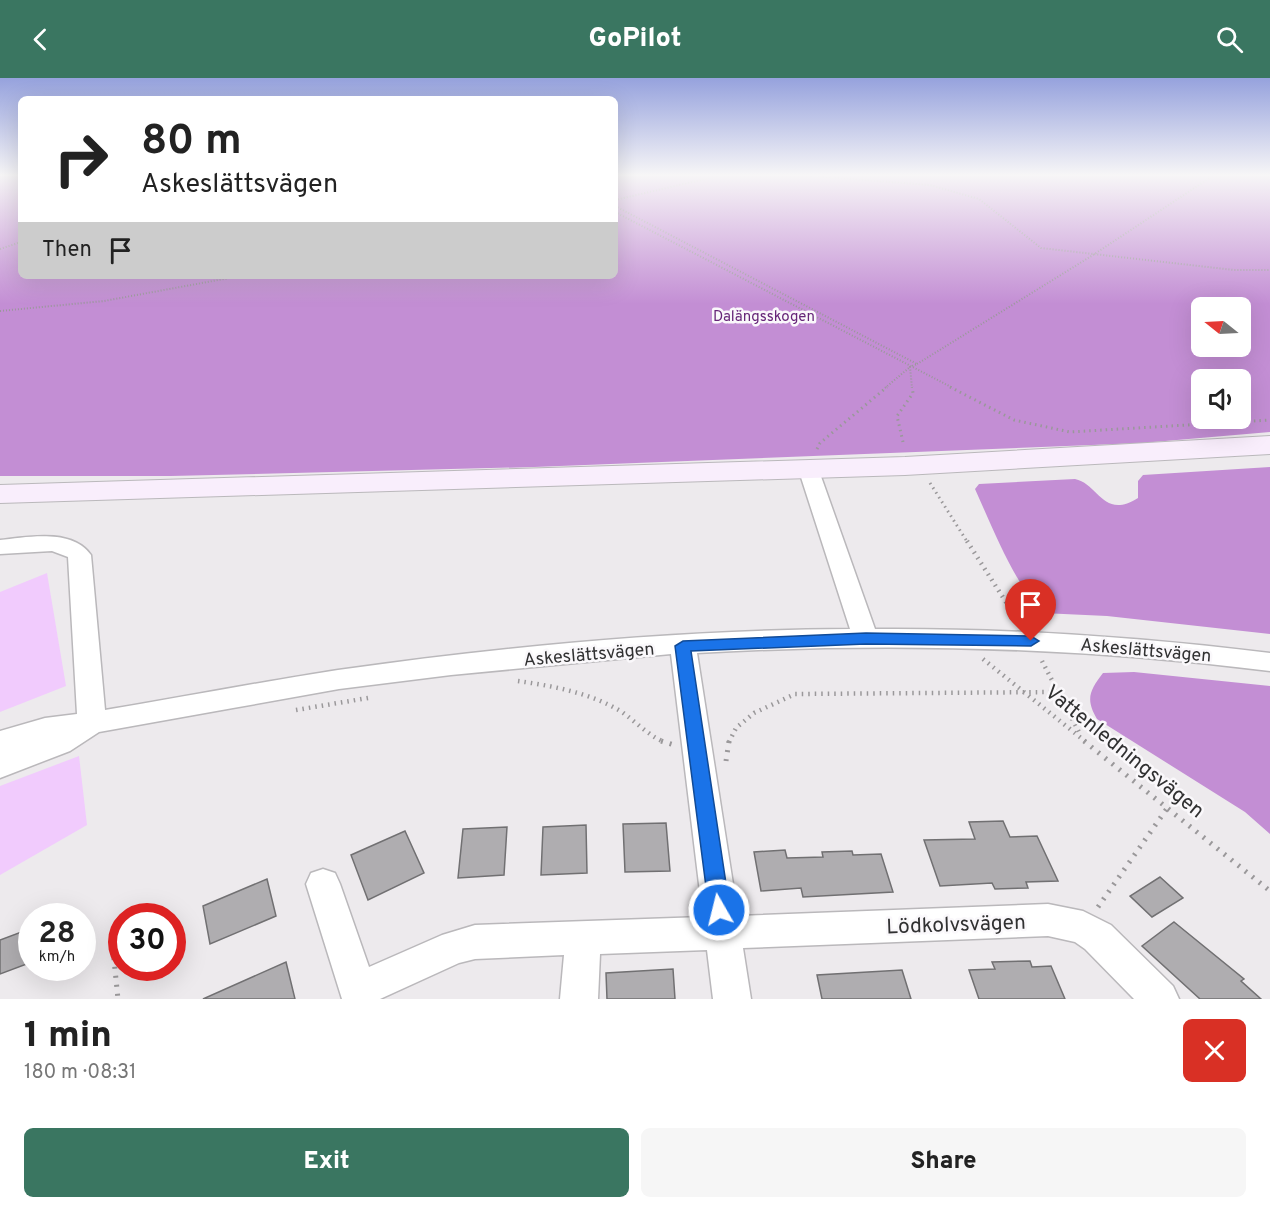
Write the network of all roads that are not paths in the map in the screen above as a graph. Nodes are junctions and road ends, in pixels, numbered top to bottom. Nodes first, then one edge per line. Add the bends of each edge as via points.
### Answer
1 (1270, 444) edge
2 (808, 468) junction
3 (0, 494) edge
4 (0, 547) edge
5 (866, 639) junction
6 (683, 646) junction
7 (1270, 662) edge
8 (92, 723) junction
9 (0, 743) edge
10 (0, 766) edge
11 (323, 884) dead end
12 (723, 934) junction
13 (583, 937) junction
14 (360, 994) edge
15 (579, 999) edge
16 (732, 999) edge
17 (1160, 999) edge

1 - 2 main road via 905,466
2 - 3 main road
2 - 5 street
4 - 8 street via 60,546 79,555
5 - 6 street, Askeslättsvägen
5 - 7 street, Askeslättsvägen via 1031,641
6 - 8 street, Askeslättsvägen via 371,675
6 - 12 street
8 - 9 street, Askeslättsvägen via 27,732
8 - 10 street, Askeslättsvägen via 60,743
11 - 14 street
12 - 13 street, Lödkolvsvägen
12 - 16 street
12 - 17 street, Lödkolvsvägen via 1048,920 1083,927 1098,937
13 - 14 street, Lödkolvsvägen via 475,942 434,956
13 - 15 street

